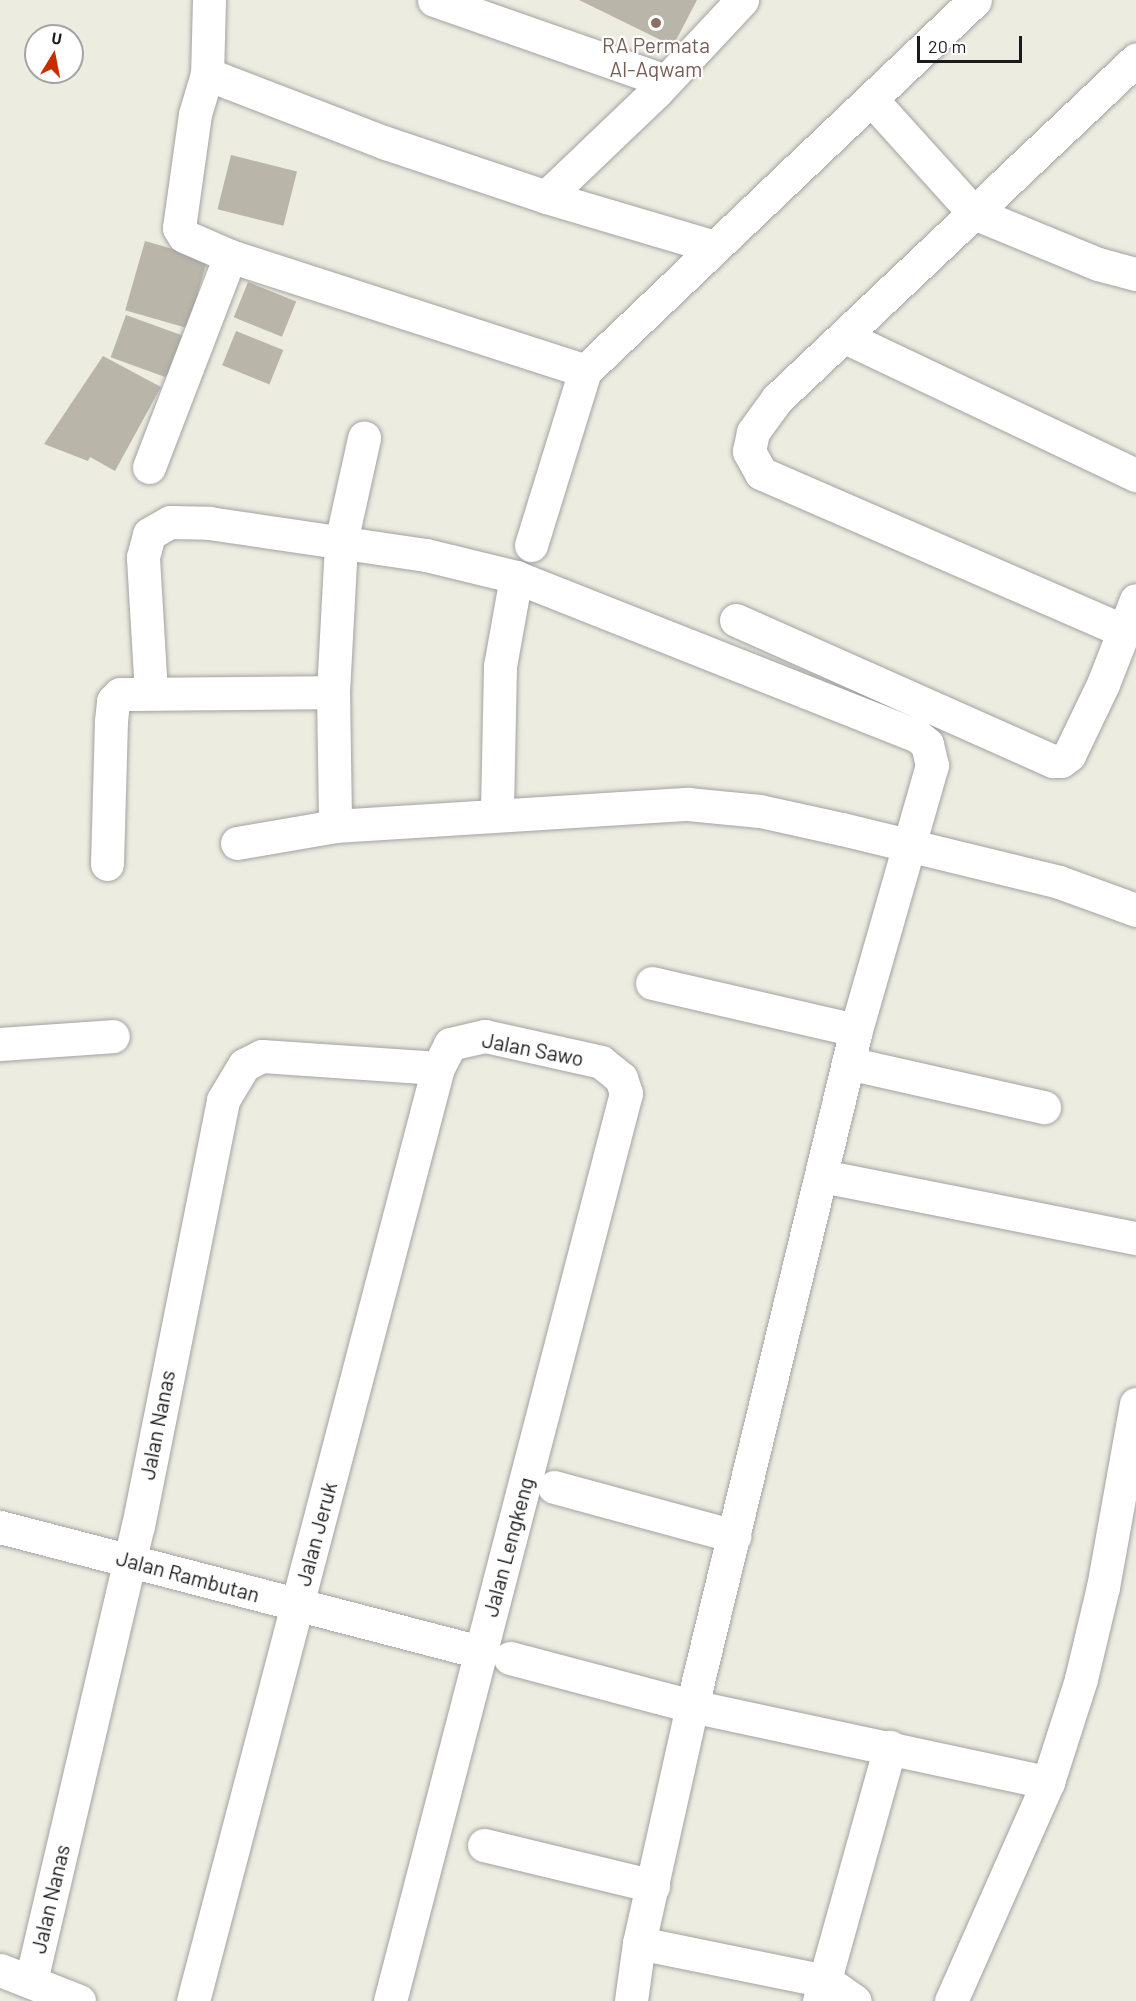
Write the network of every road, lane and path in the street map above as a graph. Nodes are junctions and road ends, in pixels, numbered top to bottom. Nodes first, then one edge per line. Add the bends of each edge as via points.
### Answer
1 (209, 0) edge
2 (434, 0) edge
3 (742, 0) edge
4 (975, 0) edge
5 (1136, 60) edge
6 (207, 74) junction
7 (665, 81) junction
8 (871, 99) junction
9 (546, 198) junction
10 (974, 213) junction
11 (715, 247) junction
12 (230, 256) junction
13 (1136, 274) edge
14 (847, 338) junction
15 (585, 371) junction
16 (364, 438) dead end
17 (150, 467) dead end
18 (1136, 475) edge
19 (341, 542) junction
20 (531, 545) dead end
21 (516, 577) junction
22 (1136, 600) edge
23 (736, 620) dead end
24 (1124, 631) junction
25 (333, 692) junction
26 (151, 693) junction
27 (497, 815) junction
28 (334, 826) junction
29 (237, 843) dead end
30 (909, 848) junction
31 (107, 864) dead end
32 (1136, 910) edge
33 (652, 983) dead end
34 (856, 1030) junction
35 (113, 1036) dead end
36 (0, 1044) edge
37 (848, 1063) junction
38 (438, 1068) junction
39 (626, 1094) joint
40 (1044, 1107) dead end
41 (822, 1176) junction
42 (1136, 1238) edge
43 (1136, 1404) edge
44 (554, 1487) dead end
45 (0, 1527) edge
46 (734, 1536) junction
47 (127, 1560) junction
48 (297, 1604) junction
49 (495, 1655) junction
50 (692, 1706) junction
51 (890, 1747) junction
52 (1048, 1782) junction
53 (484, 1845) dead end
54 (653, 1886) junction
55 (639, 1943) junction
56 (0, 1970) edge
57 (31, 1982) junction
58 (823, 1991) edge
59 (79, 2001) edge
60 (193, 2001) edge
61 (390, 2001) edge
62 (631, 2001) edge
63 (855, 2001) edge
64 (951, 2001) edge

1 - 6 street
2 - 7 street
3 - 7 street
4 - 8 street
5 - 10 street
6 - 9 street via 386,143
6 - 12 street via 195,114 179,228 184,236
7 - 9 street
8 - 10 street
8 - 11 street
9 - 11 street
10 - 13 street via 1098,264
10 - 14 street
11 - 15 street
12 - 15 street
12 - 17 street
14 - 18 street
14 - 24 street via 777,399 753,432 749,451 761,473
15 - 20 street
16 - 19 street
19 - 21 street via 426,555
19 - 25 street
19 - 26 street via 209,523 170,522 149,534 143,557
21 - 27 street via 500,666
21 - 30 street via 916,735 927,744 932,765
22 - 24 street
23 - 24 street via 1053,761 1069,755
25 - 26 street
25 - 28 street
26 - 31 street via 120,694 113,701
27 - 28 street
27 - 30 street via 688,804 760,811
28 - 29 street
30 - 32 street via 1059,882
30 - 34 street
33 - 34 street
34 - 37 street
35 - 36 street
37 - 40 street
37 - 41 street
38 - 39 street, Jalan Sawo via 450,1044 485,1036 601,1062 621,1078
38 - 47 street, Jalan Nanas via 262,1056 244,1065 234,1077 223,1100 138,1526
38 - 48 street, Jalan Jeruk
39 - 49 street, Jalan Lengkeng
41 - 42 street
41 - 46 street
43 - 52 street via 1103,1587 1081,1679
44 - 46 street
45 - 47 street, Jalan Rambutan
46 - 50 street
47 - 48 street, Jalan Rambutan
47 - 57 street, Jalan Nanas
48 - 49 street, Jalan Rambutan
48 - 60 street, Jalan Jeruk
49 - 50 street, Jalan Rambutan
49 - 61 street, Jalan Lengkeng
50 - 51 street, Jalan Rambutan
50 - 54 street
51 - 52 street, Jalan Rambutan
51 - 58 street
52 - 64 street
53 - 54 street
54 - 55 street
55 - 58 street
55 - 62 street
56 - 57 street
57 - 59 street
58 - 63 street

